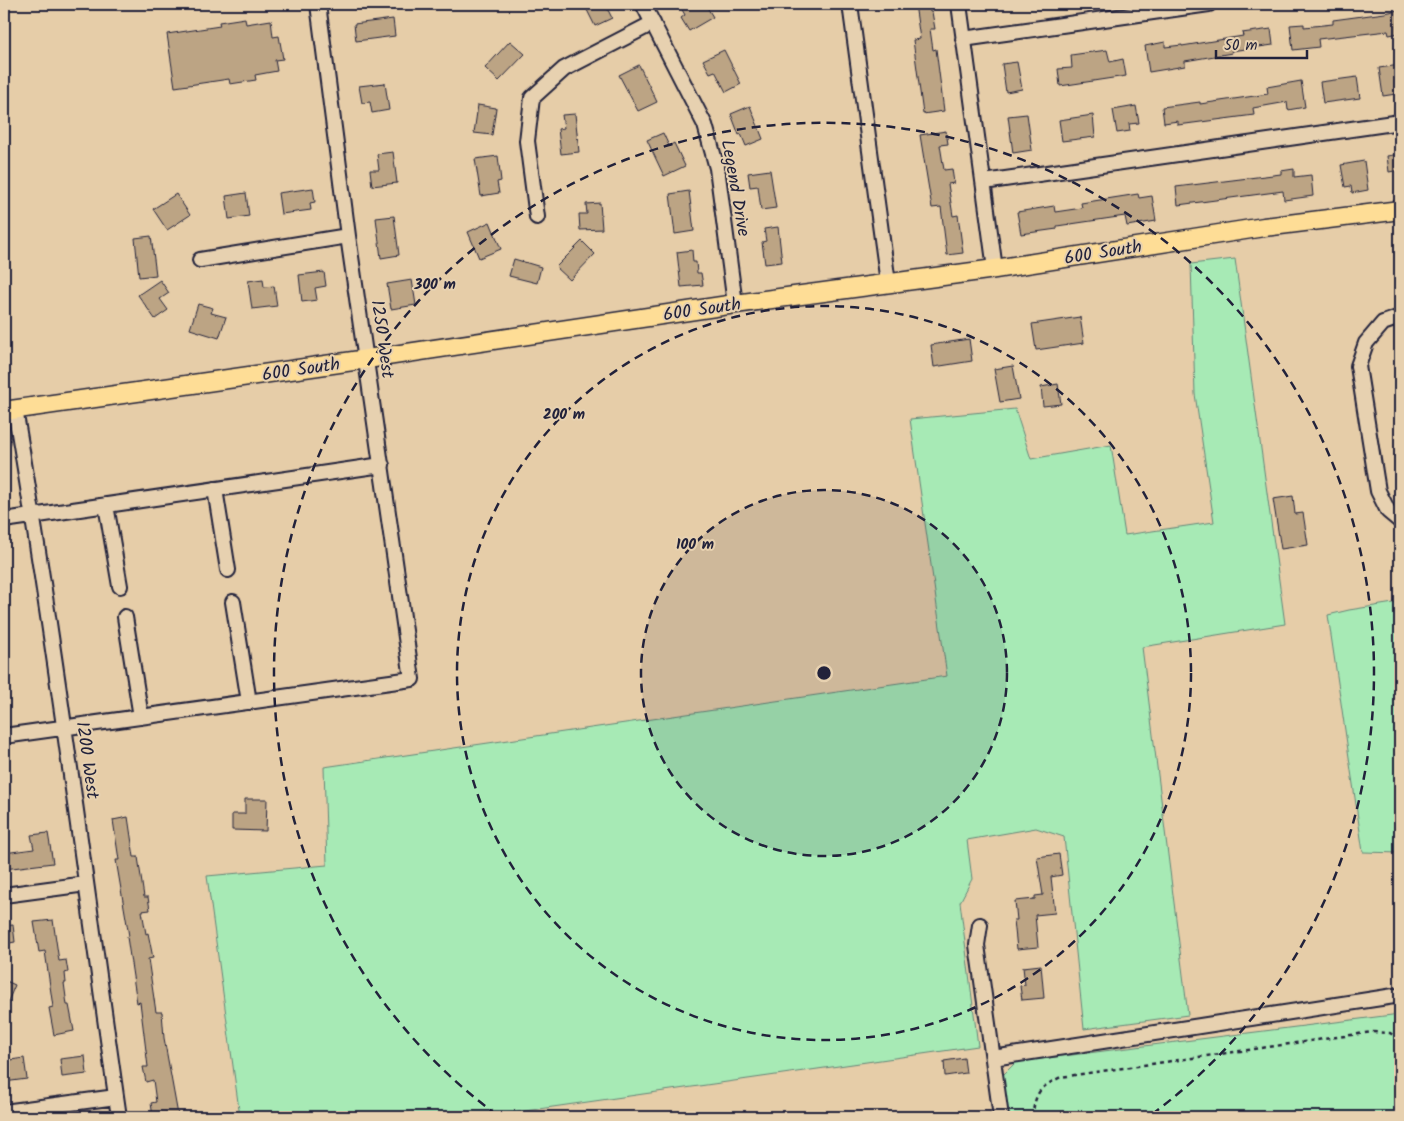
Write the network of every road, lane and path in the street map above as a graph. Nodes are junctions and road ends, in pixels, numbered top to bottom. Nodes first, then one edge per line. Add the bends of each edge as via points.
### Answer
1 (318, 4) edge
2 (643, 4) edge
3 (850, 4) edge
4 (959, 4) edge
5 (1210, 4) edge
6 (653, 24) junction
7 (963, 39) junction
8 (1400, 122) edge
9 (984, 182) junction
10 (1400, 210) edge
11 (537, 217) dead end
12 (348, 236) junction
13 (200, 260) dead end
14 (995, 269) junction
15 (888, 284) junction
16 (735, 304) junction
17 (1400, 317) edge
18 (367, 360) junction
19 (9, 410) edge
20 (382, 464) junction
21 (215, 489) junction
22 (106, 505) junction
23 (33, 516) junction
24 (4, 520) edge
25 (1400, 521) edge
26 (228, 570) dead end
27 (120, 586) dead end
28 (233, 602) dead end
29 (125, 617) dead end
30 (250, 702) junction
31 (141, 717) junction
32 (64, 728) junction
33 (4, 736) edge
34 (86, 884) junction
35 (4, 895) edge
36 (980, 925) dead end
37 (1394, 996) dead end
38 (1400, 1040) edge
39 (994, 1058) junction
40 (116, 1097) junction
41 (4, 1112) edge
42 (119, 1117) edge
43 (1001, 1117) edge
44 (1032, 1117) edge

1 - 12 street, 1250 West
2 - 6 street, Legend Drive
3 - 15 street
4 - 7 street
5 - 7 street
6 - 11 street via 564,69 532,98 527,141
6 - 16 street, Legend Drive via 705,125 717,168
7 - 9 street
8 - 9 street
9 - 14 street
10 - 14 main road, 600 South via 1264,227
12 - 13 street
12 - 18 street, 1250 West
14 - 15 main road, 600 South
15 - 16 main road, 600 South
16 - 18 main road, 600 South
17 - 25 street via 1383,323 1366,343 1358,366 1378,492 1388,511
18 - 19 main road, 600 South
18 - 20 street, 1250 West
19 - 23 street, 1200 West
20 - 21 street
20 - 30 street, 1250 West via 412,679
21 - 22 street
21 - 26 street
22 - 23 street
22 - 27 street
23 - 24 street
23 - 32 street, 1200 West
28 - 30 street
29 - 31 street
30 - 31 street
31 - 32 street
32 - 33 street
32 - 34 street, 1200 West
34 - 35 street
34 - 40 street, 1200 West
36 - 39 street via 977,945
37 - 39 street
38 - 44 path via 1390,1034 1372,1032 1061,1077 1043,1085 1034,1100
39 - 43 street
40 - 41 street
40 - 42 street, 1200 West

